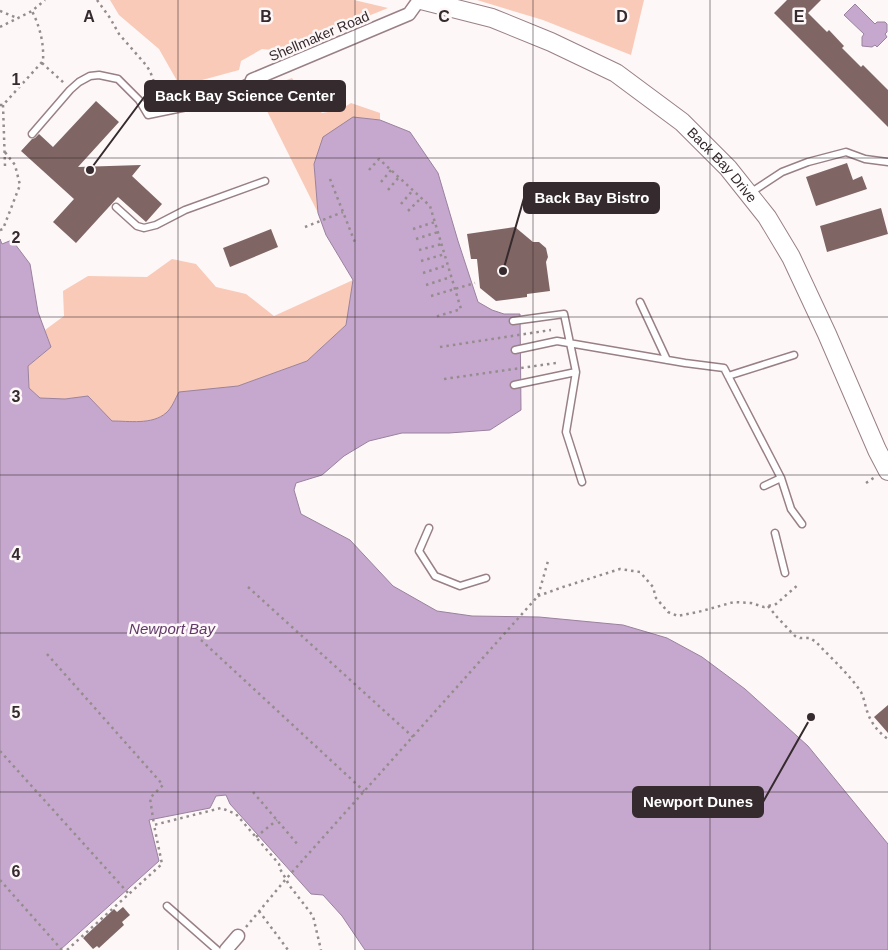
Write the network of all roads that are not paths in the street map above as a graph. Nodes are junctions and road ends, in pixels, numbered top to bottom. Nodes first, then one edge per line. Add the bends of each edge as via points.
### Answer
1 (420, 0) edge
2 (252, 80) joint
3 (32, 134) dead end
4 (888, 162) edge
5 (265, 181) dead end
6 (749, 194) junction
7 (116, 206) dead end
8 (640, 302) dead end
9 (513, 321) dead end
10 (570, 343) junction
11 (515, 350) dead end
12 (794, 356) dead end
13 (667, 360) junction
14 (576, 372) junction
15 (728, 376) junction
16 (514, 385) dead end
17 (888, 471) edge
18 (781, 478) junction
19 (582, 482) dead end
20 (764, 486) dead end
21 (802, 524) dead end
22 (429, 528) dead end
23 (775, 533) dead end
24 (785, 572) dead end
25 (486, 578) dead end
26 (167, 906) dead end
27 (238, 936) road end
28 (217, 950) edge
29 (226, 950) edge

1 - 2 street, Shellmaker Road via 409,14
1 - 6 street, Back Bay Drive via 492,18 616,73 682,122
2 - 3 lane via 187,107 148,115 139,100 118,79 98,74 70,90
4 - 6 lane via 846,152 782,172
5 - 7 lane via 144,228 136,226
6 - 17 street, Back Bay Drive via 791,257
8 - 13 lane
9 - 10 lane via 564,314
10 - 11 lane via 557,341
10 - 13 lane
10 - 14 lane
12 - 15 lane
13 - 15 lane via 724,368
14 - 16 lane
14 - 19 lane via 566,432
15 - 18 lane
18 - 20 lane
18 - 21 lane via 790,509
22 - 25 lane via 419,551 435,576 460,586
23 - 24 lane
26 - 28 lane
27 - 29 street

